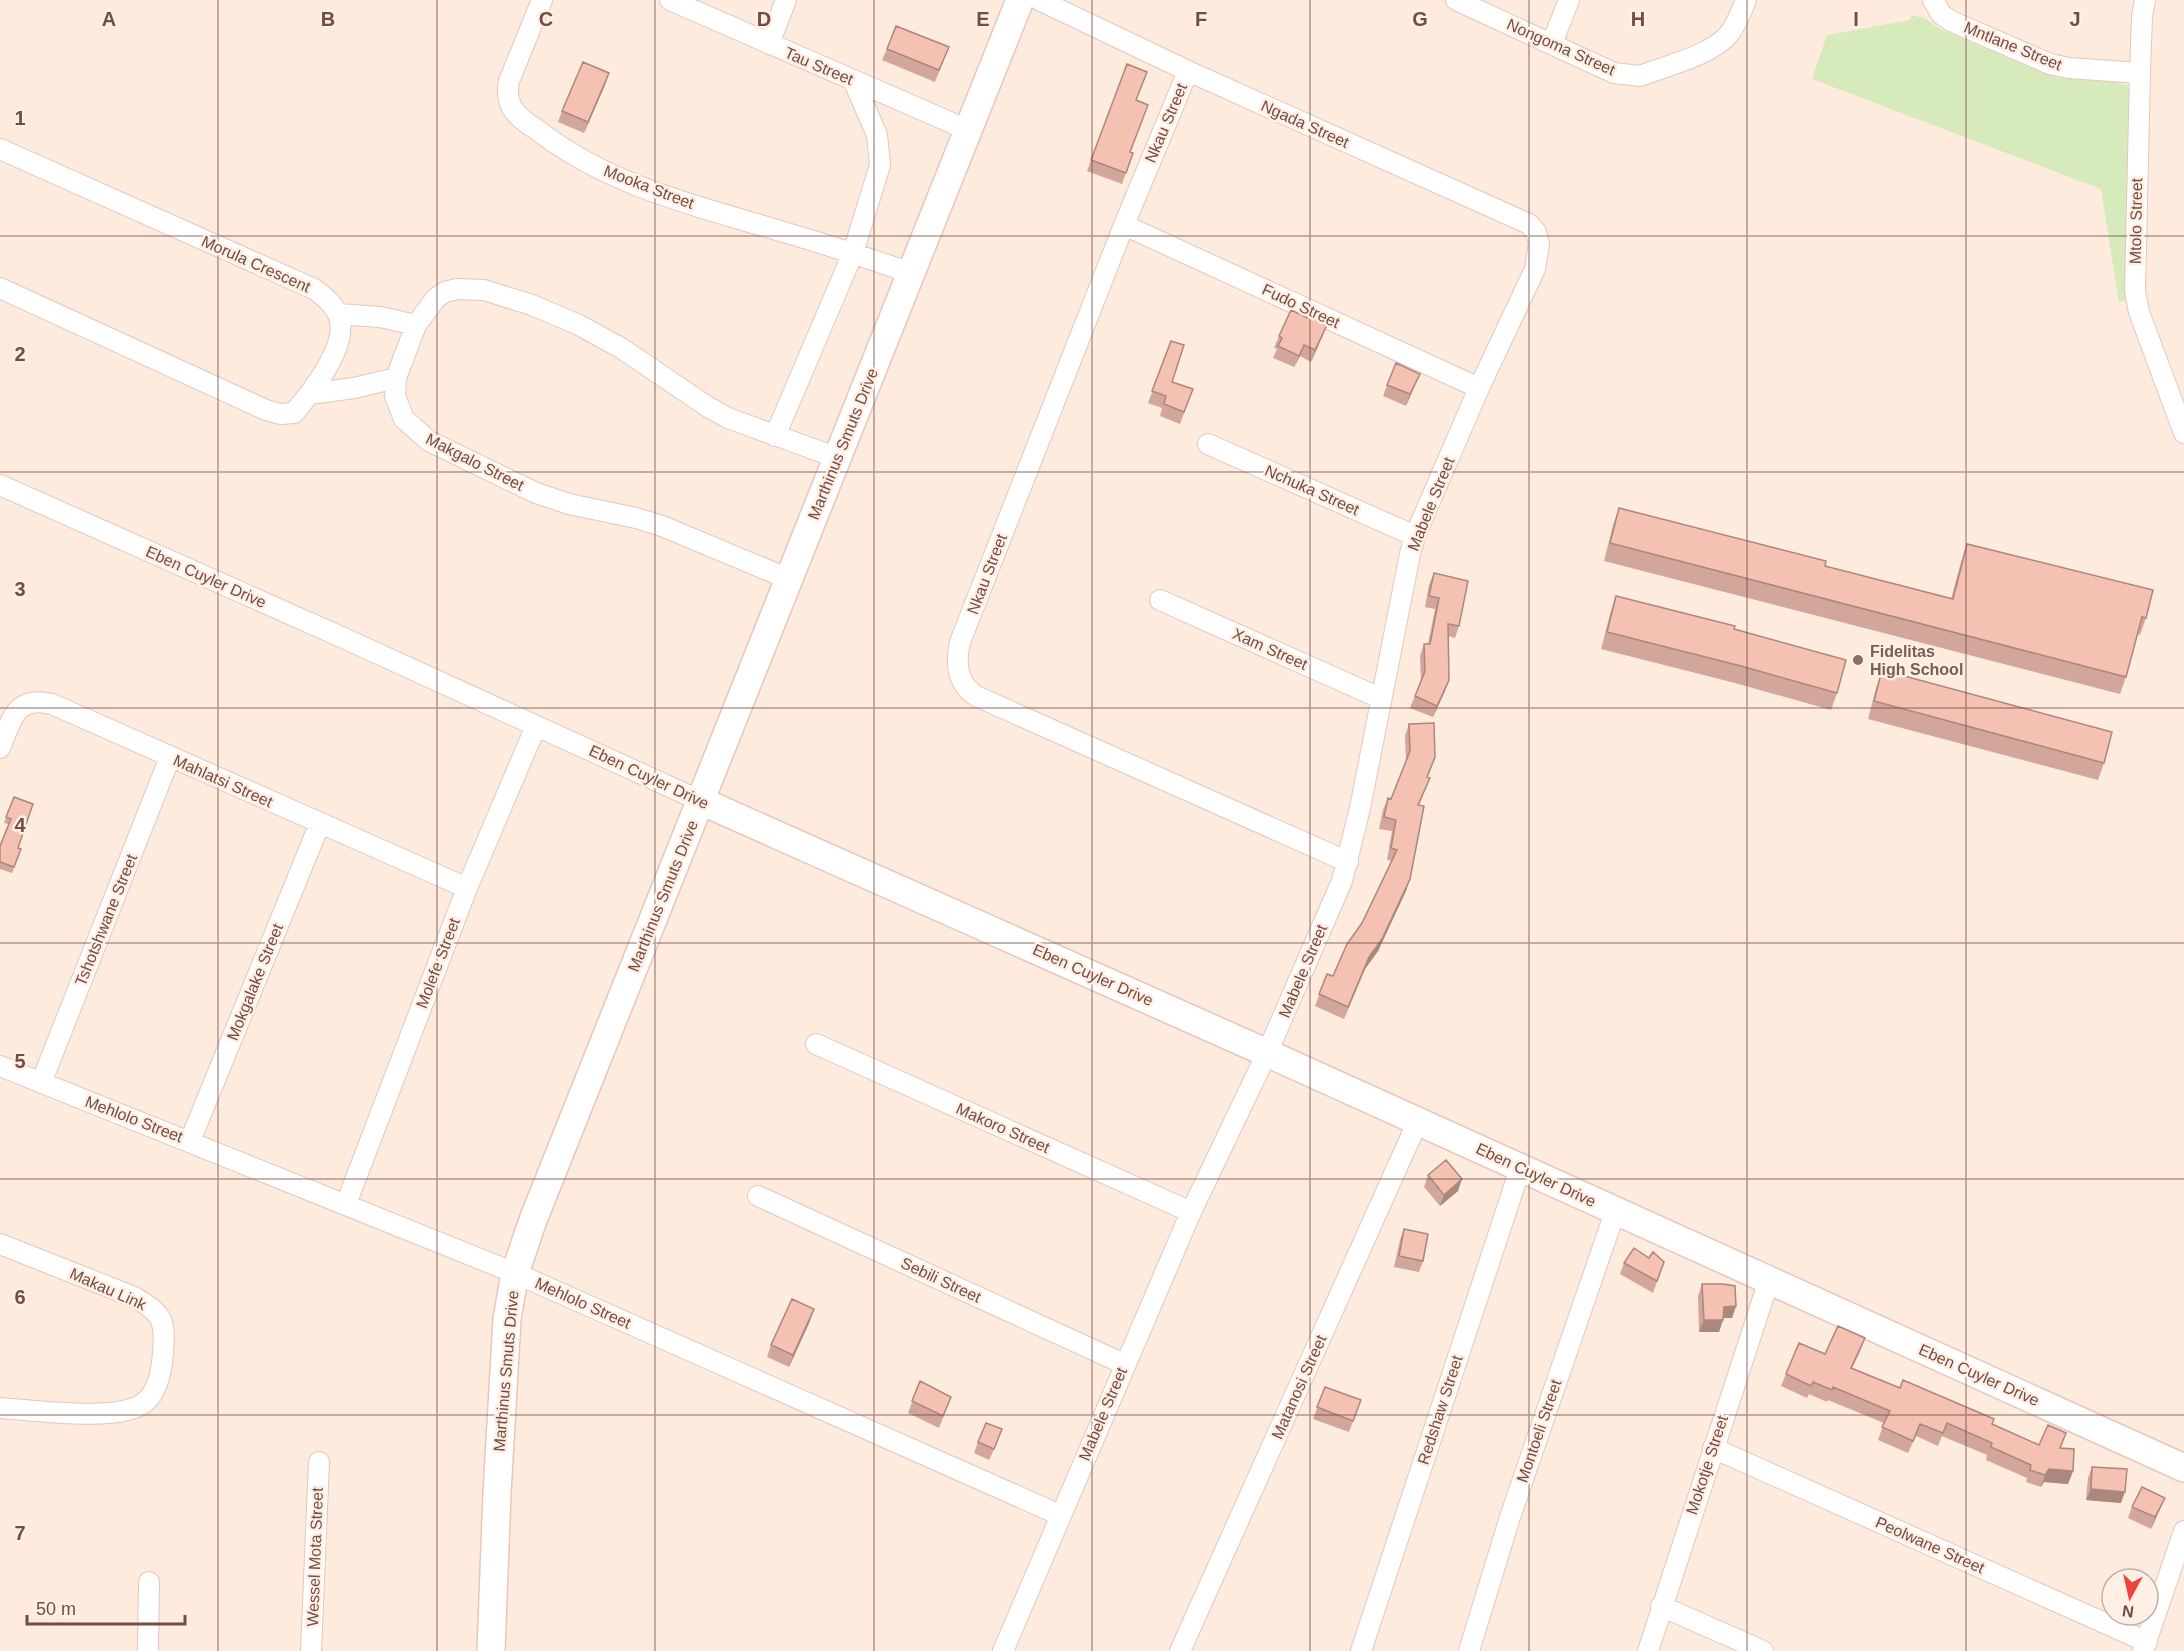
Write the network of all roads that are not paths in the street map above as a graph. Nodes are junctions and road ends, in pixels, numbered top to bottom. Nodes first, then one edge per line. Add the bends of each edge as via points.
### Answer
1 (542, 0) edge
2 (670, 0) edge
3 (786, 0) edge
4 (1020, 0) edge
5 (1039, 0) edge
6 (1455, 0) edge
7 (1569, 0) edge
8 (1746, 0) edge
9 (1933, 0) edge
10 (2145, 0) edge
11 (1552, 43) junction
12 (769, 44) junction
13 (1188, 71) junction
14 (2140, 73) junction
15 (852, 80) junction
16 (969, 130) junction
17 (0, 149) edge
18 (1124, 225) junction
19 (853, 253) junction
20 (1535, 268) joint
21 (911, 273) junction
22 (0, 288) edge
23 (338, 314) junction
24 (416, 325) junction
25 (396, 378) junction
26 (1479, 388) junction
27 (310, 394) junction
28 (2184, 433) edge
29 (775, 436) junction
30 (1208, 444) dead end
31 (837, 458) junction
32 (0, 485) edge
33 (1415, 536) junction
34 (789, 579) junction
35 (1160, 600) dead end
36 (1380, 698) junction
37 (536, 726) junction
38 (0, 748) edge
39 (170, 757) junction
40 (701, 801) junction
41 (320, 824) junction
42 (1348, 862) junction
43 (467, 888) junction
44 (816, 1044) dead end
45 (1267, 1053) junction
46 (0, 1066) edge
47 (41, 1083) junction
48 (1417, 1123) junction
49 (190, 1142) junction
50 (1520, 1169) junction
51 (758, 1196) dead end
52 (346, 1204) junction
53 (1191, 1212) junction
54 (1615, 1212) junction
55 (0, 1244) edge
56 (515, 1273) junction
57 (1769, 1280) junction
58 (1124, 1365) junction
59 (0, 1408) edge
60 (1713, 1448) junction
61 (318, 1462) dead end
62 (2184, 1468) edge
63 (1060, 1515) junction
64 (2184, 1531) edge
65 (149, 1582) dead end
66 (1661, 1606) junction
67 (2145, 1646) edge
68 (148, 1651) edge
69 (311, 1651) edge
70 (491, 1651) edge
71 (1003, 1651) edge
72 (1180, 1651) edge
73 (1361, 1651) edge
74 (1469, 1651) edge
75 (1648, 1651) edge
76 (1763, 1651) edge

1 - 19 street, Mooka Street via 509,81 510,104 517,115 555,144 601,170 657,194
2 - 12 street, Tau Street
3 - 12 street
4 - 16 street, Marthinus Smuts Drive
5 - 13 street, Ngada Street
6 - 11 street, Nongoma Street
7 - 11 street
8 - 11 street, Nongoma Street via 1738,20 1719,44 1640,76 1614,73
9 - 14 street, Mntlane Street via 1935,7 1951,21 2050,63
10 - 14 street, Mtolo Street
12 - 15 street, Tau Street
13 - 18 street, Nkau Street
13 - 20 street, Ngada Street via 1529,224 1539,244
14 - 28 street, Mtolo Street via 2135,291 2139,312
15 - 16 street, Tau Street
15 - 19 street via 878,135 880,165
16 - 21 street, Marthinus Smuts Drive
17 - 23 street, Morula Crescent via 314,289
18 - 26 street, Fudo Street
18 - 42 street, Nkau Street via 960,642 959,677 976,696
19 - 21 street, Mooka Street
19 - 29 street
20 - 26 street, Mabele Street
21 - 31 street, Marthinus Smuts Drive
22 - 27 street via 266,410 294,414
23 - 24 street
23 - 27 street via 341,322 336,350
24 - 25 street, Makgalo Street
24 - 29 street, Makgalo Street via 445,292 470,288 503,296 579,325 621,348 708,407
25 - 27 street
25 - 34 street, Makgalo Street via 394,396 399,411 429,441 536,493 662,526
26 - 33 street, Mabele Street
29 - 31 street, Makgalo Street
30 - 33 street, Nchuka Street
31 - 34 street, Marthinus Smuts Drive
32 - 37 street, Eben Cuyler Drive
33 - 36 street, Mabele Street
34 - 40 street, Marthinus Smuts Drive
35 - 36 street, Xam Street
36 - 42 street, Mabele Street
37 - 40 street, Eben Cuyler Drive
37 - 43 street, Molefe Street
38 - 39 street, Mahlatsi Street via 18,709 41,702
39 - 41 street, Mahlatsi Street
39 - 47 street, Tshotshwane Street
40 - 45 street, Eben Cuyler Drive
40 - 56 street, Marthinus Smuts Drive
41 - 43 street, Mahlatsi Street
41 - 49 street, Mokgalake Street
42 - 45 street, Mabele Street
43 - 52 street, Molefe Street
44 - 53 street, Makoro Street
45 - 48 street, Eben Cuyler Drive
45 - 53 street, Mabele Street
46 - 47 street, Mehlolo Street
47 - 49 street, Mehlolo Street
48 - 50 street, Eben Cuyler Drive
48 - 72 street, Matanosi Street
49 - 52 street, Mehlolo Street
50 - 54 street, Eben Cuyler Drive
50 - 73 street, Redshaw Street
51 - 58 street, Sebili Street
52 - 56 street, Mehlolo Street
53 - 58 street, Mabele Street
54 - 57 street, Eben Cuyler Drive
54 - 74 street, Montoeli Street via 1510,1517
55 - 59 street, Makau Link via 152,1307 162,1320 163,1351 153,1394 132,1410 70,1413
56 - 63 street, Mehlolo Street
56 - 70 street, Marthinus Smuts Drive via 507,1319
57 - 60 street, Mokotje Street
57 - 62 street, Eben Cuyler Drive
58 - 63 street, Mabele Street
60 - 66 street, Mokotje Street
60 - 67 street, Peolwane Street
61 - 69 street, Wessel Mota Street
63 - 71 street, Mabele Street
64 - 67 street
65 - 68 street
66 - 75 street, Mokotje Street
66 - 76 street

